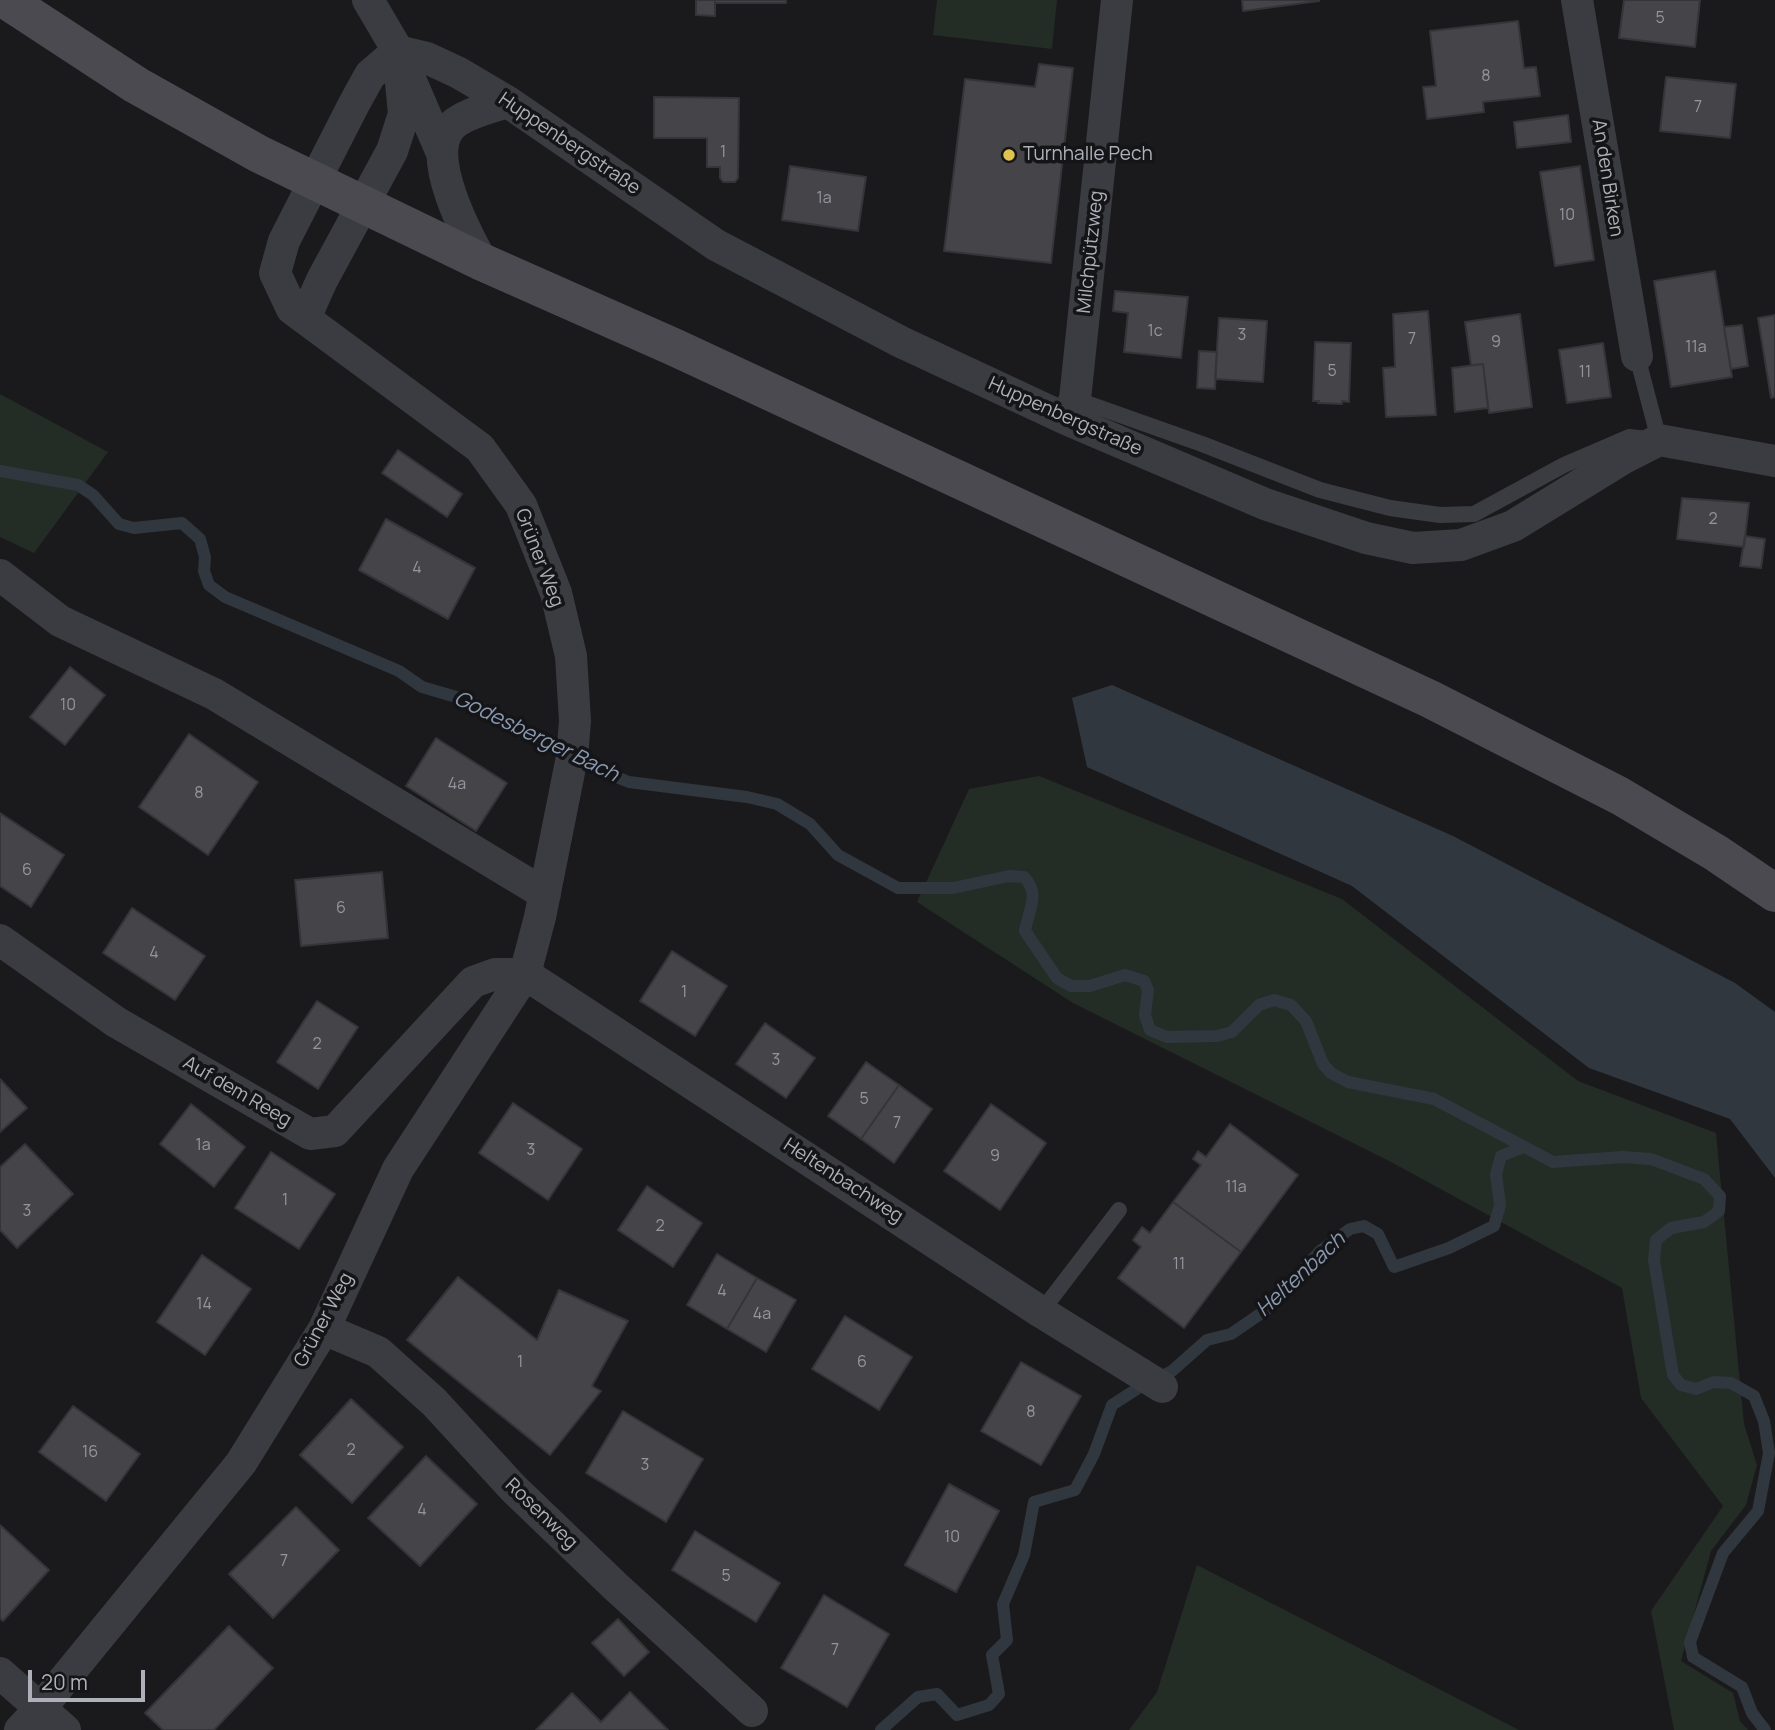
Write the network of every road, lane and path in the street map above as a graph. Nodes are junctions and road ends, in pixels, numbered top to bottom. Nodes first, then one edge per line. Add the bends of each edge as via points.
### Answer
1 (6, 0) edge
2 (368, 0) edge
3 (1118, 0) edge
4 (1577, 0) edge
5 (398, 51) junction
6 (508, 102) junction
7 (441, 151) junction
8 (314, 182) junction
9 (362, 205) junction
10 (482, 262) junction
11 (305, 318) junction
12 (1637, 356) joint
13 (1070, 409) junction
14 (1659, 440) junction
15 (1775, 461) edge
16 (0, 575) edge
17 (1775, 893) edge
18 (545, 894) junction
19 (0, 940) edge
20 (525, 974) junction
21 (1119, 1210) dead end
22 (1041, 1312) junction
23 (324, 1329) junction
24 (1151, 1380) dead end
25 (0, 1673) edge
26 (752, 1711) dead end
27 (30, 1720) edge
28 (65, 1730) edge

1 - 8 main road via 136,85
2 - 5 street
3 - 13 street, Milchpützweg
4 - 12 street, An den Birken
5 - 6 street, Huppenbergstraße via 427,58
5 - 7 street
5 - 8 street, Grüner Weg via 370,75
5 - 9 street via 404,114 392,151
6 - 7 street via 470,115 450,128
6 - 13 street, Huppenbergstraße via 716,245 901,342
7 - 10 street via 461,224
8 - 9 main road
8 - 11 street, Grüner Weg via 284,241 275,273 292,309
9 - 10 main road
9 - 11 street
10 - 17 main road via 1430,699 1620,796
11 - 18 street, Grüner Weg via 480,448 521,505 556,593 570,656 575,721
12 - 14 lane
13 - 14 street, Huppenbergstraße via 1265,504 1366,538 1413,548 1461,545 1513,526
14 - 15 street
16 - 18 street via 60,621 214,694
18 - 20 street, Grüner Weg
19 - 20 street, Auf dem Reeg via 116,1022 310,1134 335,1131 473,982 495,974
20 - 22 street, Heltenbachweg
20 - 23 street, Grüner Weg via 398,1169
21 - 22 lane
22 - 24 street, Heltenbachweg
23 - 26 street, Rosenweg via 377,1352 415,1385 541,1515
23 - 27 street, Grüner Weg via 241,1463
25 - 27 street
27 - 28 street

